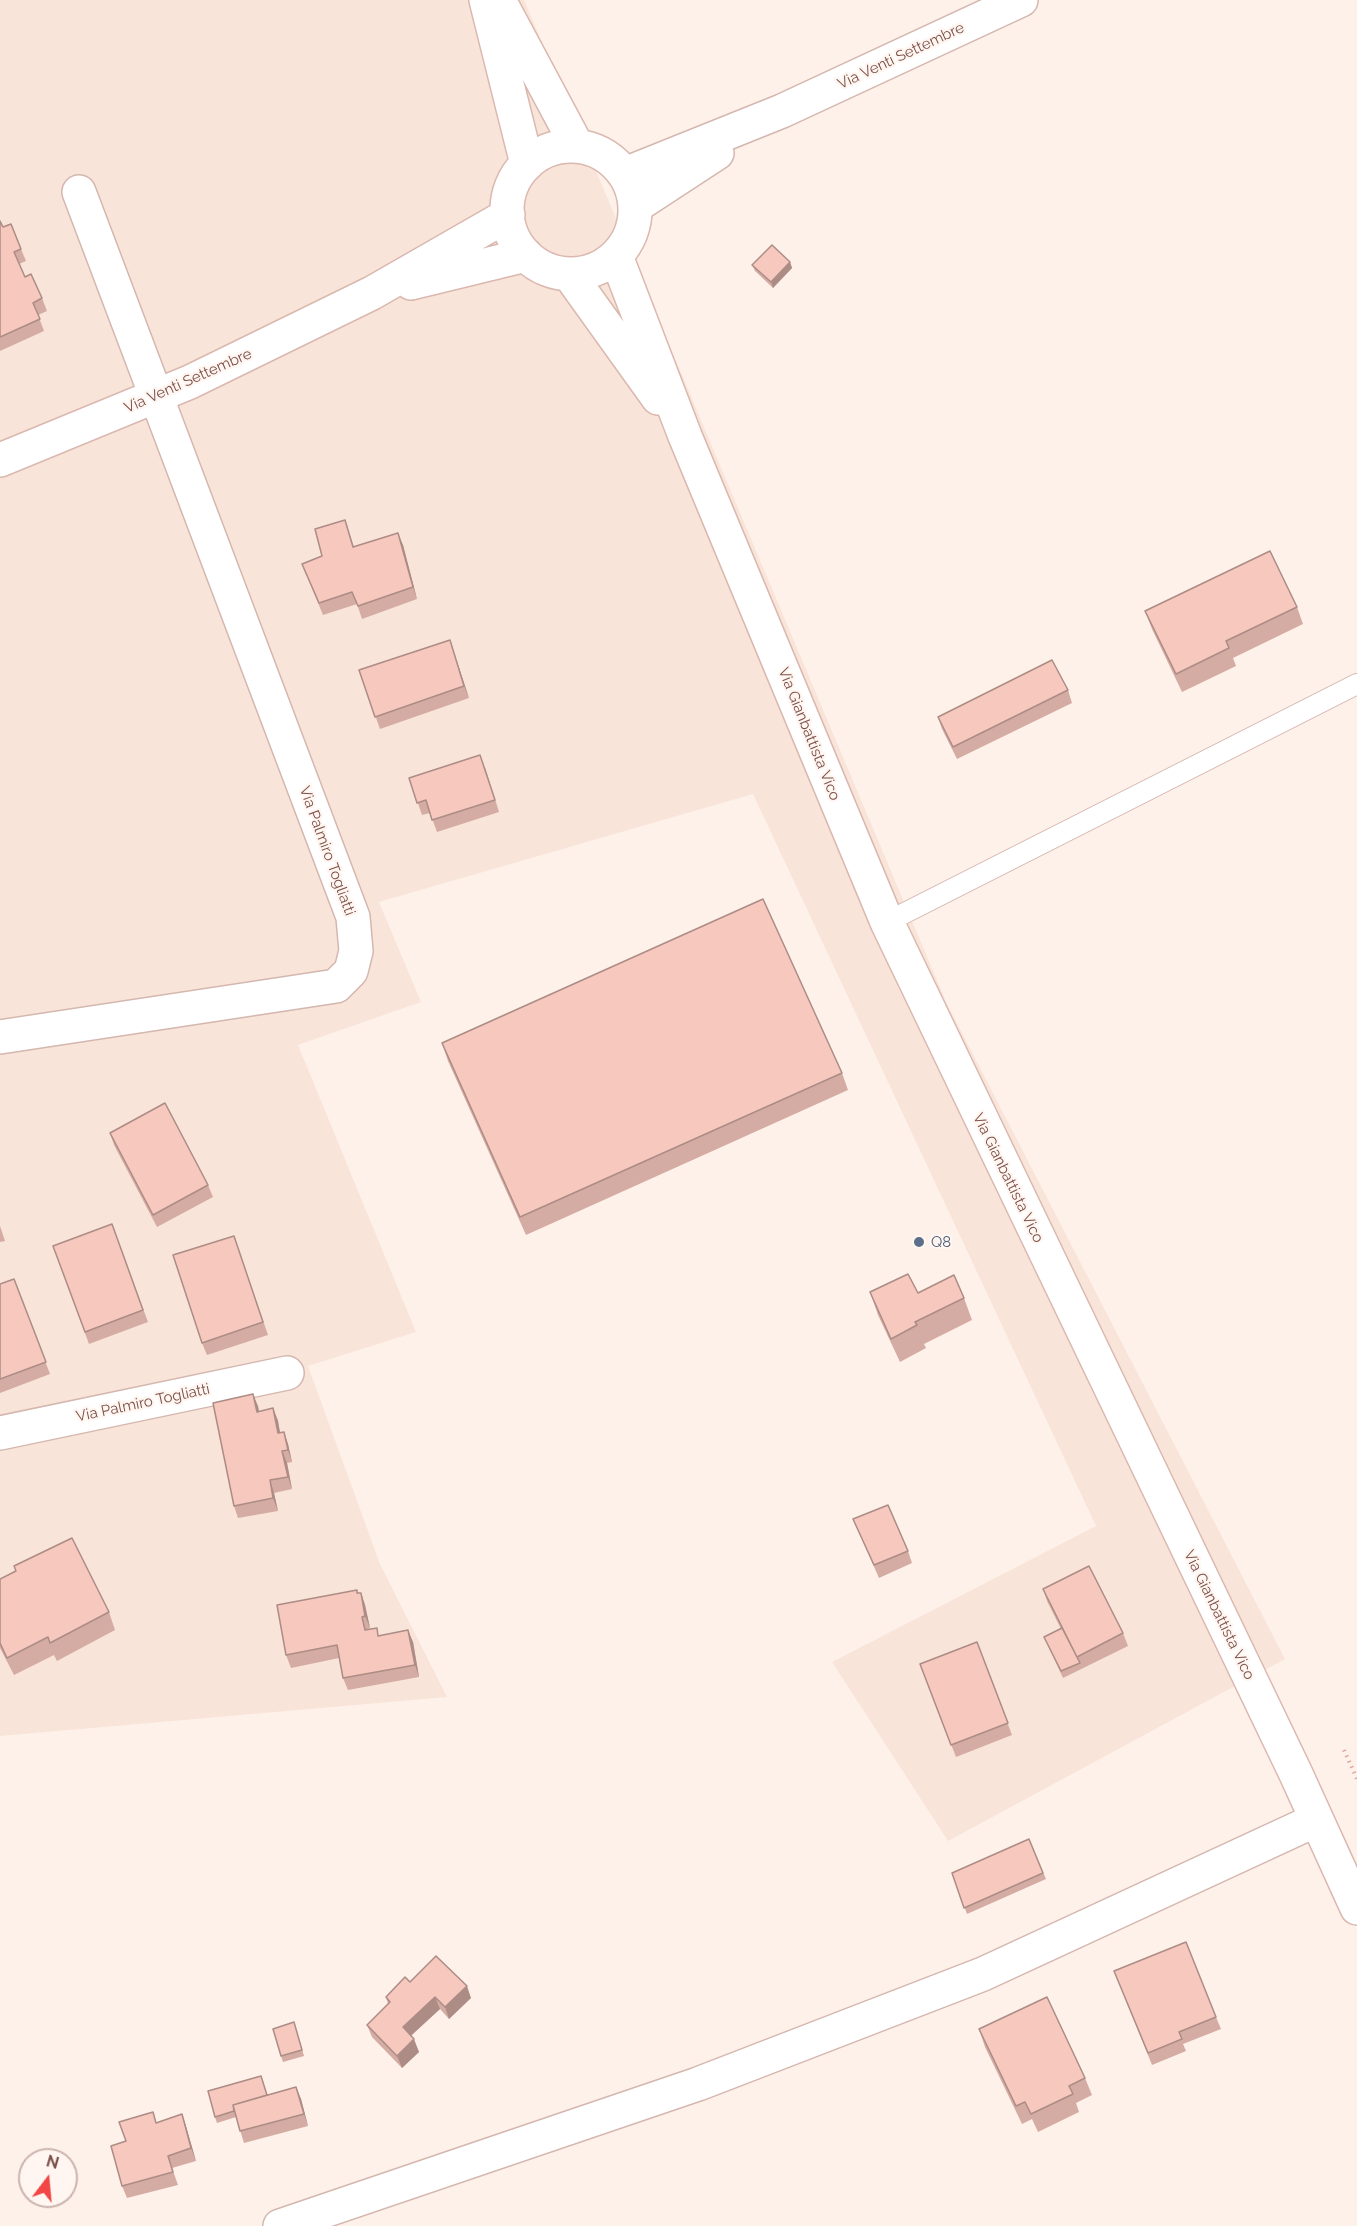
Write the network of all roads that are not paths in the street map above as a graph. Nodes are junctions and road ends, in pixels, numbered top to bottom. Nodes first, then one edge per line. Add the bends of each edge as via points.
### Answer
1 (486, 0) edge
2 (499, 0) edge
3 (1021, 0) edge
4 (782, 111) junction
5 (577, 147) junction
6 (526, 164) junction
7 (625, 174) junction
8 (79, 192) dead end
9 (636, 206) junction
10 (508, 215) junction
11 (526, 255) junction
12 (616, 256) junction
13 (569, 274) junction
14 (372, 293) junction
15 (157, 396) junction
16 (686, 436) junction
17 (0, 460) edge
18 (1357, 684) edge
19 (887, 922) junction
20 (0, 1037) edge
21 (287, 1373) dead end
22 (0, 1433) edge
23 (1316, 1820) junction
24 (1357, 1908) edge
25 (280, 2226) edge

1 - 6 street
2 - 5 street
3 - 4 street, Via Venti Settembre
4 - 7 street, Via Venti Settembre
4 - 9 street, Via Venti Settembre
5 - 6 street via 559,147
5 - 7 street via 612,160
6 - 10 street via 508,196
7 - 9 street
8 - 15 street, Via Palmiro Togliatti
9 - 12 street via 634,224
10 - 11 street via 513,236
10 - 14 street, Via Venti Settembre
11 - 13 street via 538,265
11 - 14 street, Via Venti Settembre
12 - 13 street via 602,267
12 - 16 street, Via Gianbattista Vico
13 - 16 street, Via Gianbattista Vico
14 - 15 street, Via Venti Settembre
15 - 17 street, Via Venti Settembre
15 - 20 street, Via Palmiro Togliatti via 353,917 356,951 351,971 336,986
16 - 19 street, Via Gianbattista Vico
18 - 19 lane
19 - 23 street, Via Gianbattista Vico
21 - 22 street, Via Palmiro Togliatti
23 - 24 street, Via Gianbattista Vico
23 - 25 street via 972,1978 698,2084

